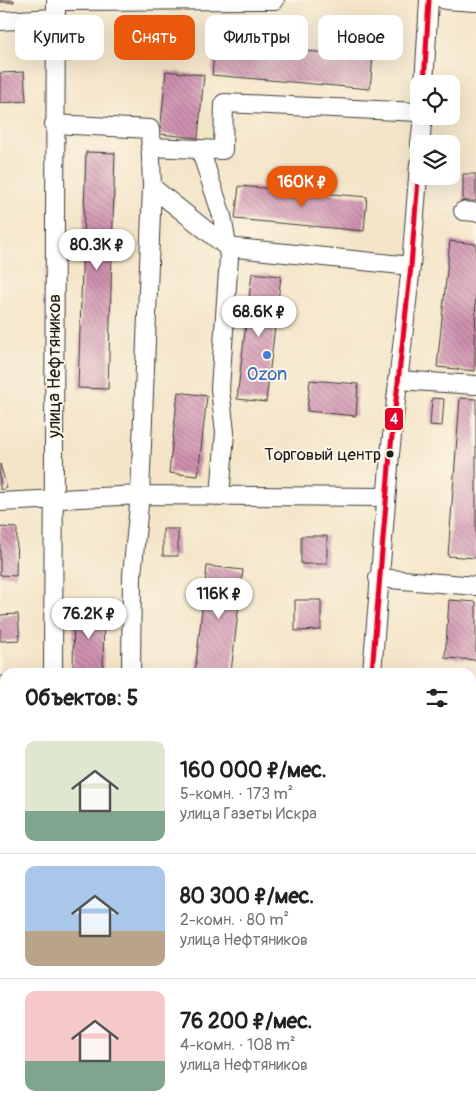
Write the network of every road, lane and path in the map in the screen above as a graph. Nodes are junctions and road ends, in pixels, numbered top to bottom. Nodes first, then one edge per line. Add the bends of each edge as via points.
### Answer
1 (275, 0) edge
2 (429, 0) edge
3 (445, 0) edge
4 (476, 2) edge
5 (55, 6) edge
6 (0, 21) edge
7 (425, 75) edge
8 (410, 112) edge
9 (54, 124) junction
10 (150, 147) junction
11 (200, 149) junction
12 (417, 185) edge
13 (152, 186) junction
14 (228, 247) junction
15 (411, 266) junction
16 (397, 380) junction
17 (476, 385) edge
18 (140, 495) junction
19 (220, 497) junction
20 (386, 497) junction
21 (54, 499) junction
22 (0, 502) edge
23 (378, 578) junction
24 (476, 586) edge
25 (53, 668) edge
26 (131, 668) edge
27 (372, 668) edge

1 - 5 street
2 - 7 street
3 - 4 street
5 - 6 street
5 - 9 street, улица Нефтяников
8 - 11 street via 224,103 223,150
9 - 10 street via 150,128
9 - 21 street, улица Нефтяников
10 - 11 street
10 - 13 street
11 - 14 street via 222,216
12 - 15 street
13 - 14 street
13 - 18 street
14 - 15 street
14 - 19 street via 220,389 225,432
15 - 16 street
16 - 17 street
16 - 20 street
18 - 19 street
18 - 21 street
18 - 26 street via 132,575
19 - 20 street
20 - 23 street
21 - 22 street
21 - 25 street, улица Нефтяников
23 - 24 street
23 - 27 street

